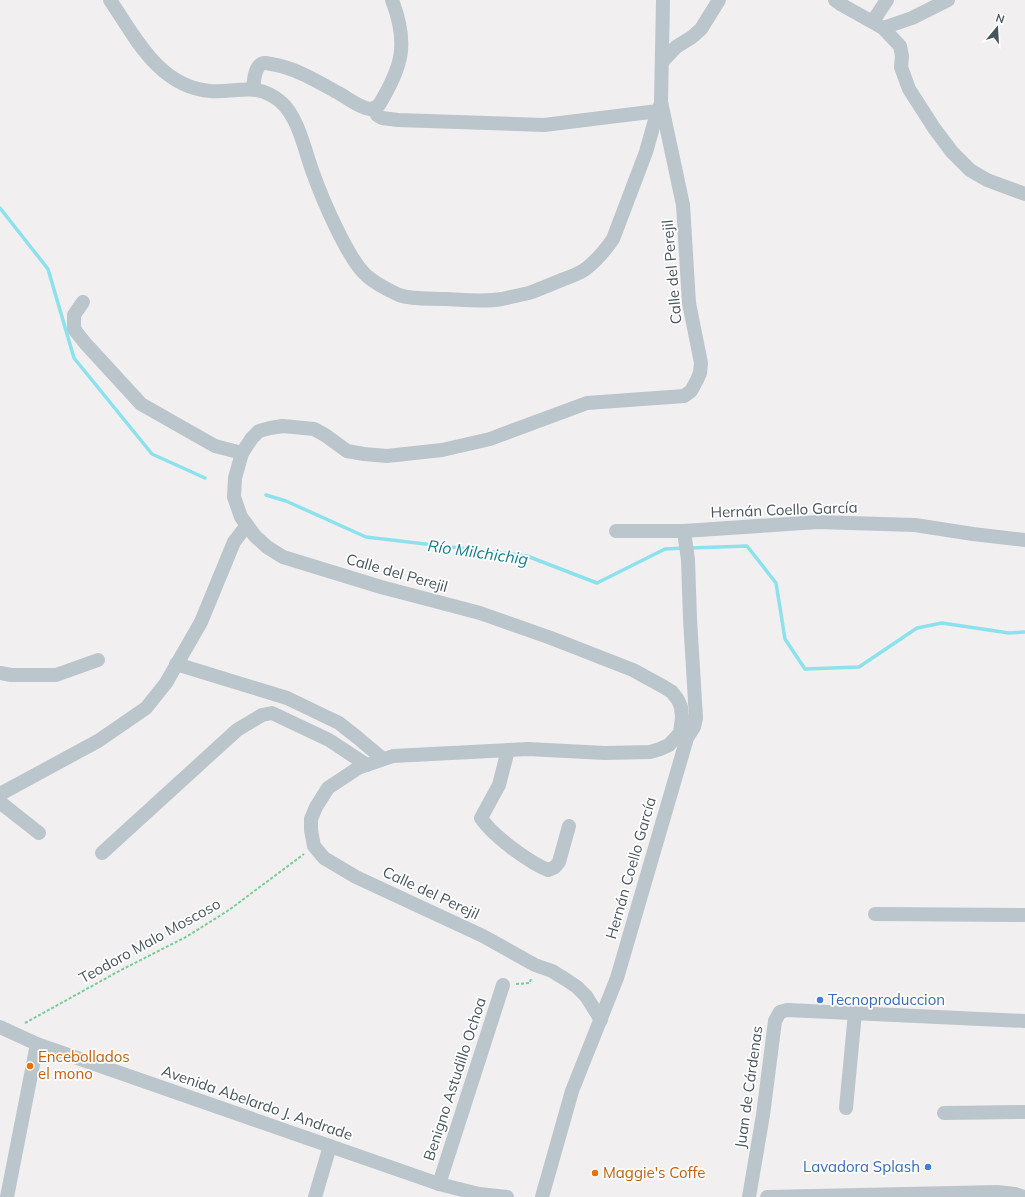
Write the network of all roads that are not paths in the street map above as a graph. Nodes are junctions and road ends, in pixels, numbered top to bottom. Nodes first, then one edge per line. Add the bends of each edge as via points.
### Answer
1 (110, 0) edge
2 (392, 0) edge
3 (663, 0) edge
4 (719, 0) edge
5 (835, 0) edge
6 (887, 0) edge
7 (948, 0) edge
8 (878, 25) junction
9 (662, 62) junction
10 (253, 88) junction
11 (660, 107) junction
12 (374, 108) junction
13 (1025, 194) edge
14 (83, 302) dead end
15 (242, 453) junction
16 (247, 525) junction
17 (616, 531) dead end
18 (684, 536) junction
19 (1025, 540) edge
20 (98, 660) dead end
21 (176, 664) junction
22 (0, 673) edge
23 (683, 736) junction
24 (508, 750) junction
25 (382, 759) junction
26 (367, 765) junction
27 (0, 798) edge
28 (569, 826) dead end
29 (39, 833) dead end
30 (102, 853) dead end
31 (875, 914) dead end
32 (1025, 915) edge
33 (504, 985) dead end
34 (856, 1013) junction
35 (601, 1020) junction
36 (1025, 1021) edge
37 (5, 1030) edge
38 (37, 1044) junction
39 (846, 1108) dead end
40 (1025, 1112) edge
41 (944, 1113) dead end
42 (330, 1146) junction
43 (439, 1184) junction
44 (479, 1195) edge
45 (850, 1196) edge
46 (7, 1197) edge
47 (315, 1197) edge
48 (507, 1197) edge
49 (542, 1197) edge
50 (749, 1197) edge
51 (767, 1197) edge
52 (1024, 1197) edge

1 - 10 street via 151,60 183,84 208,91
2 - 12 street via 403,38 402,49 395,76
3 - 9 street, Calle del Perejil
4 - 9 street via 701,29
5 - 8 street
6 - 8 street
7 - 8 street via 912,18
8 - 13 street via 900,46 901,66 909,89 952,152 970,170 987,180
9 - 11 street, Calle del Perejil
10 - 11 street via 266,92 282,103 297,124 314,175 332,217 352,258 361,270 384,288 401,296 422,298 495,300 528,293 588,268 613,238 646,152
10 - 12 street via 258,66 266,63 283,66 308,76 355,103
11 - 12 street via 544,124 398,120 382,118 377,115
11 - 15 street, Calle del Perejil via 683,205 689,303 701,363 698,380 691,392 684,396 587,403 490,439 442,450 387,456 364,454 347,451 314,429 283,426 259,431
14 - 15 street via 74,315 74,329 141,404 215,446
15 - 16 street, Calle del Perejil via 234,497
16 - 21 street via 234,542 201,622
16 - 23 street, Calle del Perejil via 267,547 283,557 381,587 480,613 633,670 672,692 681,707
17 - 18 street, Hernán Coello García
18 - 19 street, Hernán Coello García via 818,522 915,525
18 - 23 street, Hernán Coello García via 688,560 696,718 694,727
20 - 22 street via 56,675
21 - 25 street via 287,698 339,724
21 - 27 street via 166,683 146,708 98,740 2,793
23 - 24 street via 650,752
23 - 35 street, Hernán Coello García via 617,978
24 - 25 street via 393,756
24 - 28 street via 499,785 481,818 487,828 534,864 548,870 559,862
25 - 26 street
26 - 30 street via 330,740 272,712 262,715 237,730
26 - 35 street, Calle del Perejil via 328,788 316,807 311,819 311,830 314,846 324,858 356,877 552,971 577,987
27 - 29 street via 1,803
31 - 32 street
33 - 43 street, Benigno Astudillo Ochoa
34 - 36 street, Juan de Cárdenas
34 - 39 street
34 - 50 street, Juan de Cárdenas via 787,1010 780,1012 775,1021
35 - 49 street, Hernán Coello García via 572,1091
37 - 38 street, Avenida Abelardo J. Andrade
38 - 42 street, Avenida Abelardo J. Andrade
38 - 46 street
40 - 41 street
42 - 43 street, Avenida Abelardo J. Andrade
42 - 47 street
43 - 44 street, Avenida Abelardo J. Andrade
44 - 48 street, Avenida Abelardo J. Andrade
45 - 51 street
45 - 52 street via 996,1192

